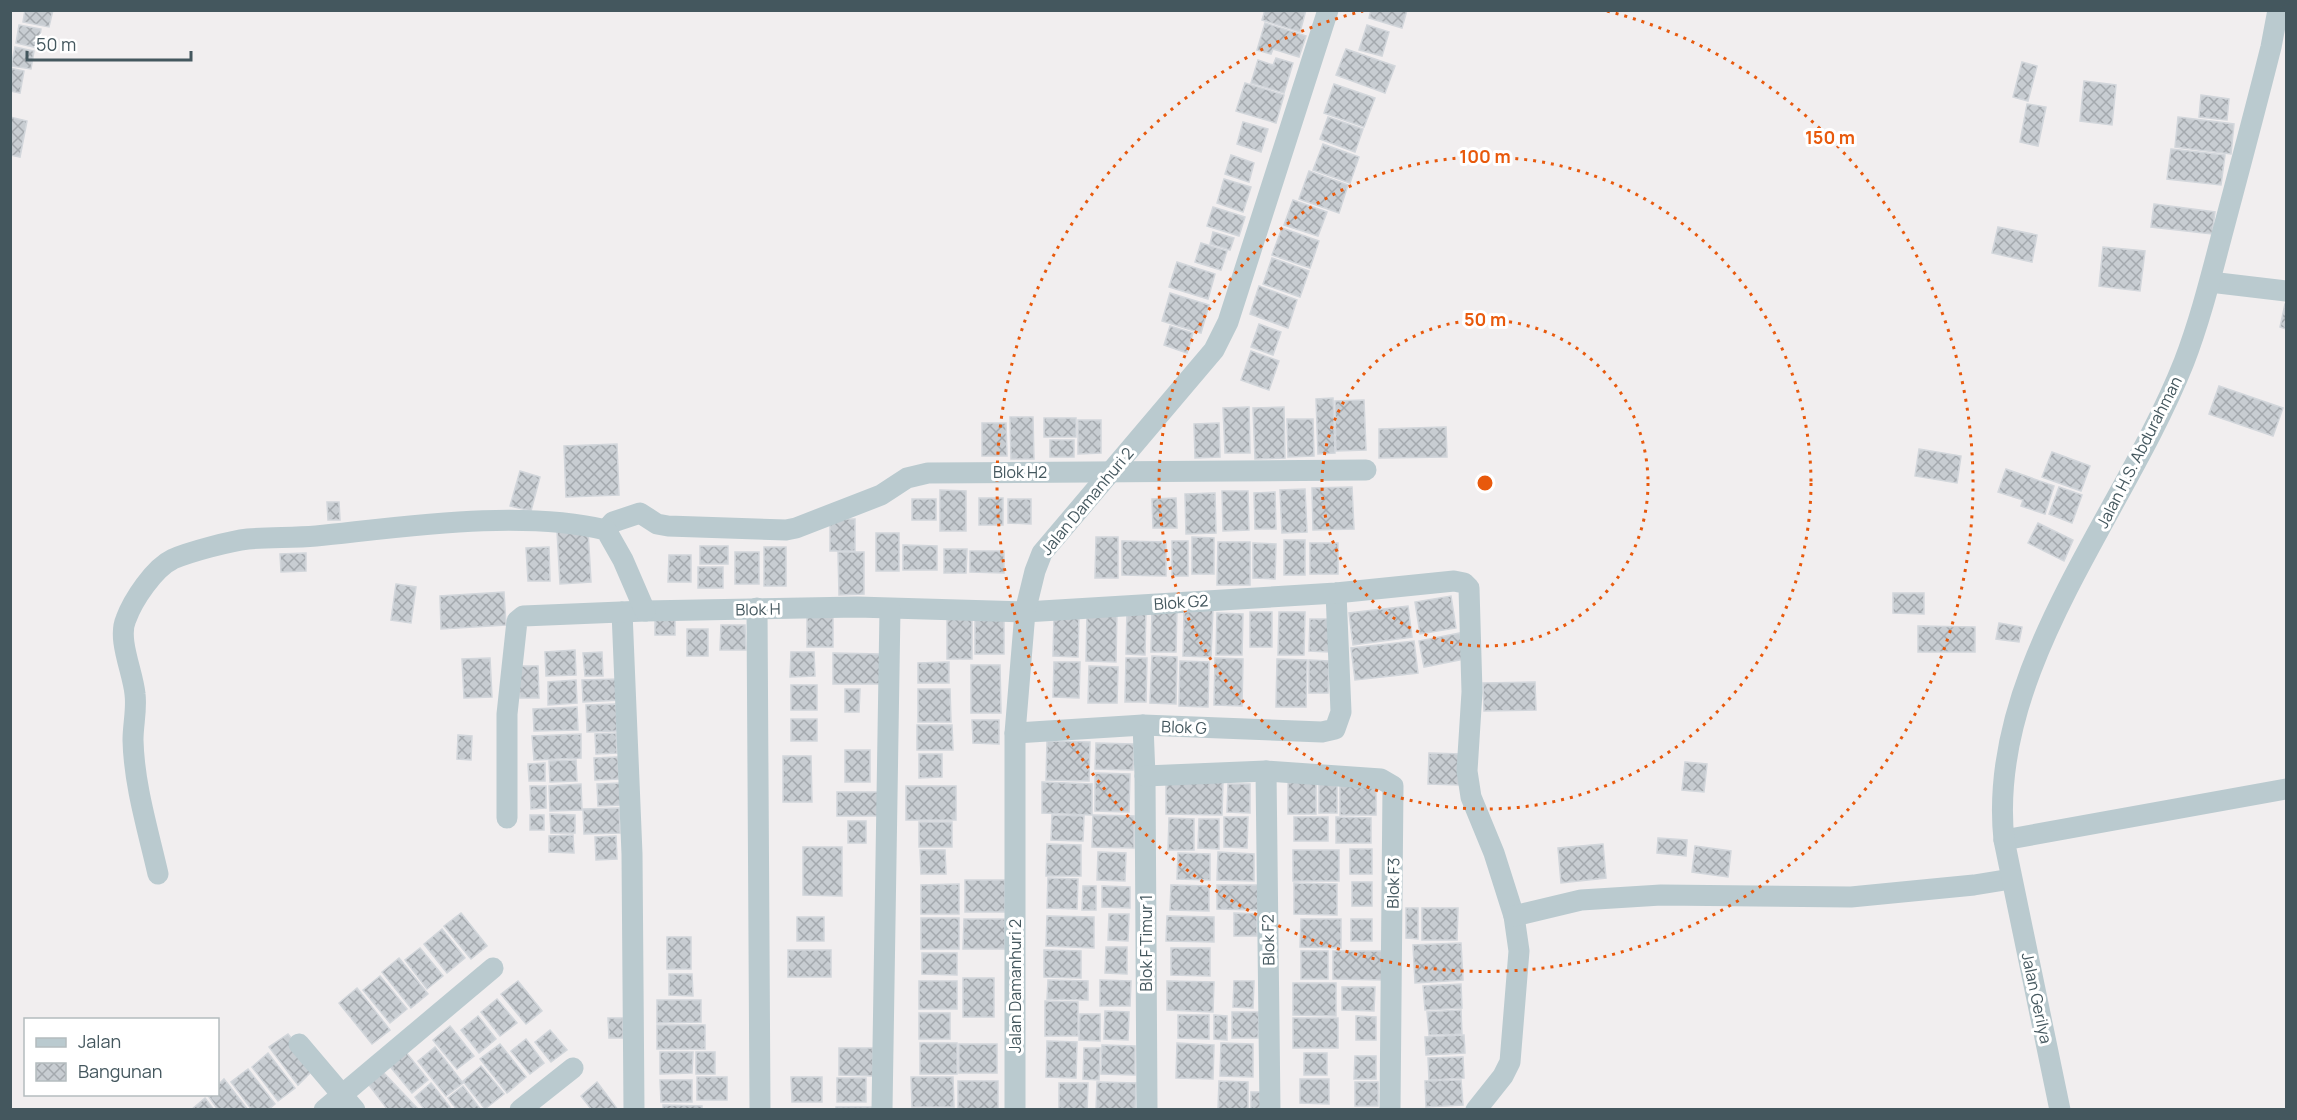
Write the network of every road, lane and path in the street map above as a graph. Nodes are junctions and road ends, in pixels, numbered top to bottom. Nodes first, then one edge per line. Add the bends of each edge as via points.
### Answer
1 (1328, 10) edge
2 (2278, 10) edge
3 (2279, 48) edge
4 (2210, 282) junction
5 (2286, 291) edge
6 (1366, 470) dead end
7 (1111, 471) junction
8 (606, 530) junction
9 (1336, 593) junction
10 (757, 608) junction
11 (890, 609) junction
12 (645, 610) junction
13 (622, 612) junction
14 (1025, 612) junction
15 (1143, 725) junction
16 (1015, 733) junction
17 (1266, 771) junction
18 (1145, 776) junction
19 (2286, 789) edge
20 (507, 819) dead end
21 (2004, 840) junction
22 (158, 874) dead end
23 (2012, 883) junction
24 (1514, 916) junction
25 (494, 968) dead end
26 (299, 1044) dead end
27 (573, 1068) dead end
28 (349, 1102) edge
29 (324, 1110) edge
30 (520, 1110) edge
31 (634, 1110) edge
32 (760, 1110) edge
33 (882, 1110) edge
34 (1015, 1110) edge
35 (1147, 1110) edge
36 (1270, 1110) edge
37 (1390, 1110) edge
38 (1476, 1110) edge
39 (2060, 1110) edge

1 - 7 street, Jalan Damanhuri 2 via 1228,322 1214,350
2 - 3 street, Jalan H.S. Abdurahman
3 - 4 street, Jalan H.S. Abdurahman
4 - 5 street
4 - 21 street, Jalan H.S. Abdurahman via 2184,362 2164,407 2038,648 2014,719 2001,813
6 - 7 street, Blok H2
7 - 8 street, Blok H2 via 928,473 907,478 881,495 786,530 668,526 640,513 613,522
7 - 14 street, Jalan Damanhuri 2 via 1042,553
8 - 12 street
8 - 22 street via 501,521 422,526 244,539 167,562 143,589 126,618 123,634 135,694 133,738 138,784
9 - 14 street, Blok G2
9 - 15 street, Blok G via 1341,712 1335,729 1322,732
9 - 24 street, Blok G2 via 1454,581 1469,588 1472,692 1467,771 1471,797
10 - 11 street, Blok H
10 - 12 street, Blok H
10 - 32 street
11 - 14 street, Blok H
11 - 33 street
12 - 13 street, Blok H
13 - 20 street, Blok H via 523,616 517,621 507,714
13 - 31 street via 632,854
14 - 16 street, Jalan Damanhuri 2
15 - 16 street, Blok G
15 - 18 street, Blok F Timur 1
16 - 34 street, Jalan Damanhuri 2
17 - 18 street
17 - 36 street, Blok F2
17 - 37 street, Blok F3 via 1381,779 1393,786
18 - 35 street, Blok F Timur 1
19 - 21 street
21 - 23 street, Jalan H.S. Abdurahman
23 - 24 street via 1851,897 1661,895 1581,900
23 - 39 street, Jalan Gerilya
24 - 38 street via 1519,951 1510,1062
25 - 28 street
26 - 28 street
27 - 30 street
28 - 29 street

